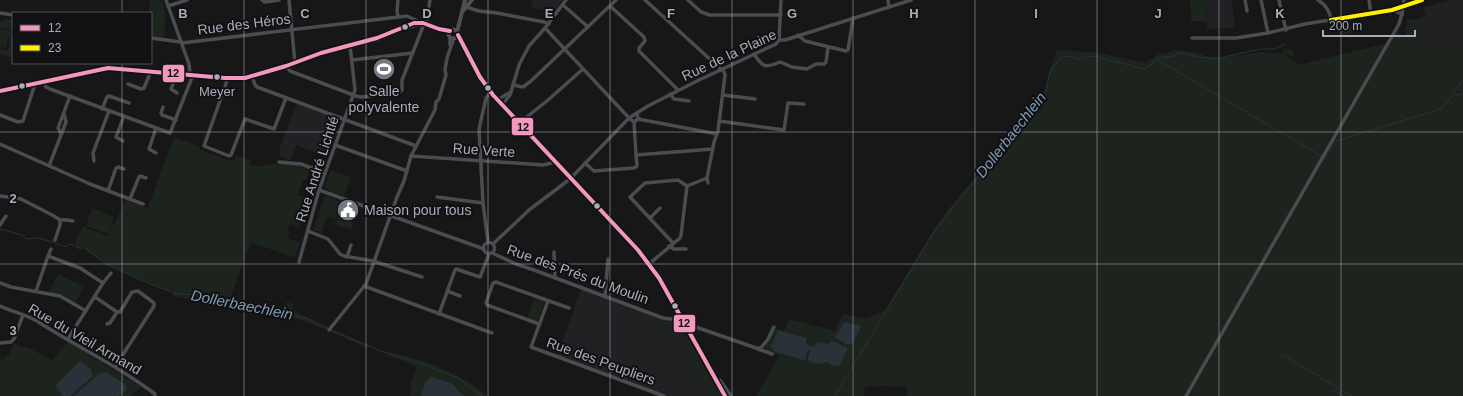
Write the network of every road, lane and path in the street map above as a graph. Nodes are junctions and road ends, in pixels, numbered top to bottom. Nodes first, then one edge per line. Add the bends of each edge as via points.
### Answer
1 (166, 0) edge
2 (187, 0) edge
3 (262, 0) edge
4 (279, 0) edge
5 (289, 0) edge
6 (398, 0) edge
7 (430, 0) edge
8 (465, 0) edge
9 (472, 0) edge
10 (566, 0) edge
11 (616, 0) edge
12 (645, 0) edge
13 (688, 0) edge
14 (780, 0) edge
15 (888, 0) edge
16 (912, 0) edge
17 (1245, 0) edge
18 (1260, 0) edge
19 (1279, 0) edge
20 (1318, 0) edge
21 (1369, 0) edge
22 (1404, 0) edge
23 (1422, 0) edge
24 (563, 5) junction
25 (1404, 5) junction
26 (168, 6) junction
27 (610, 6) junction
28 (889, 7) junction
29 (465, 9) junction
30 (1392, 10) junction
31 (1247, 12) dead end
32 (0, 13) edge
33 (1371, 14) junction
34 (1402, 14) junction
35 (12, 15) edge
36 (780, 15) junction
37 (398, 16) junction
38 (853, 18) junction
39 (1331, 20) junction
40 (416, 23) junction
41 (549, 24) junction
42 (425, 25) junction
43 (588, 27) junction
44 (545, 28) junction
45 (292, 30) junction
46 (1286, 30) junction
47 (1268, 33) junction
48 (453, 34) junction
49 (798, 35) junction
50 (152, 38) edge
51 (1192, 38) dead end
52 (779, 40) junction
53 (182, 43) junction
54 (350, 46) junction
55 (828, 48) junction
56 (565, 49) junction
57 (413, 53) junction
58 (754, 54) junction
59 (352, 60) junction
60 (295, 63) junction
61 (286, 66) junction
62 (583, 69) junction
63 (722, 69) junction
64 (151, 71) junction
65 (177, 73) junction
66 (193, 75) junction
67 (252, 76) junction
68 (228, 78) junction
69 (44, 82) junction
70 (35, 84) junction
71 (128, 84) dead end
72 (513, 85) junction
73 (678, 90) junction
74 (0, 91) edge
75 (511, 92) junction
76 (177, 93) dead end
77 (492, 94) junction
78 (670, 94) junction
79 (354, 95) junction
80 (723, 95) junction
81 (70, 96) junction
82 (286, 98) junction
83 (755, 99) dead end
84 (497, 100) junction
85 (689, 101) dead end
86 (129, 103) dead end
87 (804, 104) dead end
88 (502, 105) junction
89 (163, 107) dead end
90 (102, 109) junction
91 (109, 111) junction
92 (637, 113) junction
93 (0, 115) edge
94 (124, 116) junction
95 (629, 118) junction
96 (344, 119) junction
97 (638, 119) junction
98 (176, 120) junction
99 (719, 121) junction
100 (634, 122) junction
101 (518, 124) junction
102 (156, 128) junction
103 (717, 134) junction
104 (123, 140) dead end
105 (0, 144) edge
106 (335, 145) junction
107 (416, 146) junction
108 (713, 149) junction
109 (156, 153) dead end
110 (636, 155) junction
111 (412, 156) junction
112 (94, 161) dead end
113 (481, 161) junction
114 (279, 162) dead end
115 (556, 162) junction
116 (585, 163) junction
117 (49, 166) junction
118 (124, 169) dead end
119 (407, 171) junction
120 (325, 173) junction
121 (146, 178) dead end
122 (571, 178) junction
123 (707, 178) junction
124 (708, 182) dead end
125 (687, 186) junction
126 (319, 190) junction
127 (108, 191) junction
128 (627, 193) dead end
129 (0, 196) edge
130 (437, 197) dead end
131 (630, 197) junction
132 (130, 199) junction
133 (483, 202) junction
134 (143, 204) dead end
135 (660, 208) dead end
136 (390, 215) junction
137 (6, 216) dead end
138 (650, 218) junction
139 (60, 220) junction
140 (73, 222) dead end
141 (0, 225) edge
142 (308, 231) junction
143 (55, 240) dead end
144 (488, 242) junction
145 (673, 243) junction
146 (493, 244) junction
147 (351, 245) dead end
148 (669, 246) junction
149 (51, 249) dead end
150 (484, 249) junction
151 (686, 249) dead end
152 (554, 252) dead end
153 (490, 253) junction
154 (48, 256) junction
155 (346, 257) junction
156 (608, 259) dead end
157 (373, 261) junction
158 (299, 262) dead end
159 (649, 264) junction
160 (111, 273) dead end
161 (422, 277) dead end
162 (556, 278) junction
163 (0, 283) edge
164 (103, 283) junction
165 (364, 286) junction
166 (36, 291) junction
167 (447, 291) junction
168 (460, 296) dead end
169 (95, 297) junction
170 (605, 297) junction
171 (548, 301) junction
172 (0, 306) edge
173 (569, 308) dead end
174 (86, 311) junction
175 (117, 312) junction
176 (439, 314) junction
177 (23, 316) junction
178 (680, 317) junction
179 (108, 324) dead end
180 (539, 324) junction
181 (685, 326) junction
182 (774, 327) dead end
183 (330, 329) dead end
184 (492, 333) dead end
185 (68, 339) junction
186 (0, 343) edge
187 (756, 348) junction
188 (772, 354) dead end
189 (114, 368) junction
190 (720, 380) dead end
191 (724, 395) edge
192 (155, 396) edge
193 (664, 396) edge
194 (731, 396) edge
195 (1186, 396) edge

1 - 26 street
2 - 26 street
3 - 4 street
5 - 45 street
6 - 37 street
7 - 42 street
8 - 29 main road
9 - 29 main road
10 - 24 street
11 - 27 street
12 - 63 street
13 - 36 street via 702,12 710,15
14 - 36 street
15 - 28 street
16 - 28 street, Rue de la Plaine
17 - 31 street
18 - 47 street
19 - 46 street
20 - 39 street via 1329,10
21 - 33 street
22 - 25 street
23 - 25 street
24 - 41 street
24 - 43 street
25 - 30 street
25 - 34 street
26 - 53 street
27 - 43 street
27 - 73 street via 644,38 645,41 638,48 639,51
28 - 38 street, Rue de la Plaine
29 - 41 street
29 - 48 main road
30 - 33 street
30 - 34 street
32 - 35 street
33 - 39 street
34 - 195 street via 1399,24
36 - 52 street
37 - 40 street, Rue des Héros via 414,18
37 - 45 street, Rue des Héros
38 - 49 street, Rue de la Plaine
38 - 55 street via 848,50
39 - 46 street
40 - 42 street, Rue des Héros
40 - 54 street via 377,39
41 - 44 street
42 - 48 street, Rue des Héros
42 - 57 street
43 - 56 street
44 - 56 street
44 - 72 street via 529,46
45 - 53 street, Rue des Héros
45 - 60 street
46 - 47 street
47 - 51 street via 1236,38
48 - 77 main road via 464,47
48 - 107 street via 439,99
49 - 52 street, Rue de la Plaine
49 - 55 street via 806,41
50 - 53 street, Rue des Héros
52 - 58 street, Rue de la Plaine via 776,44
53 - 66 street
54 - 59 street, Rue André Lichtlé
54 - 60 street
55 - 58 street via 826,62 807,69 780,62 768,67
56 - 62 street
56 - 72 street via 523,87
57 - 59 street
57 - 79 street via 399,93 361,97
58 - 63 street, Rue de la Plaine
59 - 79 street, Rue André Lichtlé
60 - 61 street
61 - 67 street
61 - 79 street via 290,71
62 - 95 street
62 - 101 street
63 - 73 street, Rue de la Plaine
63 - 80 street via 725,75
64 - 65 street
64 - 69 street via 108,68
64 - 71 street via 144,88
65 - 66 street
65 - 76 street via 172,90
66 - 68 street
66 - 98 street
67 - 68 street
67 - 82 street via 257,87
68 - 82 street via 204,146 229,156 245,119 274,129
69 - 70 street
69 - 81 street via 47,88
70 - 74 street
70 - 93 street via 23,121 18,122
72 - 75 street
73 - 78 street, Rue de la Plaine
75 - 84 street
75 - 88 street
77 - 84 main road
77 - 113 street via 486,98 479,129
78 - 85 street, Rue de la Plaine via 674,99
78 - 92 street, Rue de la Plaine
79 - 96 street, Rue André Lichtlé
80 - 83 street
80 - 99 street
81 - 90 street
81 - 117 street via 58,128 61,134
82 - 96 street
84 - 88 main road
86 - 90 street via 109,96
87 - 99 street via 788,103 784,130
88 - 101 main road
89 - 98 street via 162,115
90 - 91 street
91 - 94 street
91 - 112 street via 93,153
92 - 95 street, Rue de la Plaine
92 - 97 street
94 - 102 street
94 - 104 street via 116,136
95 - 100 street
95 - 116 street, Rue de la Plaine
96 - 106 street, Rue André Lichtlé
96 - 107 street
97 - 100 street
97 - 103 street
98 - 102 street via 170,133
99 - 103 street
100 - 110 street
101 - 115 main road
102 - 109 street via 148,149
103 - 108 street
105 - 117 street
106 - 119 street
106 - 120 street, Rue André Lichtlé
107 - 111 street
108 - 110 street
108 - 123 street
110 - 116 street via 637,164 634,168 594,171
111 - 113 street, Rue Verte
111 - 119 street
113 - 115 street, Rue Verte via 543,165
113 - 133 street
114 - 120 street via 301,164
115 - 122 main road
116 - 122 street, Rue de la Plaine
117 - 127 street
118 - 127 street via 116,168
119 - 136 street
120 - 126 street, Rue André Lichtlé
121 - 132 street via 139,177
122 - 146 street, Rue de la Plaine via 529,210
122 - 159 main road
123 - 124 street
123 - 125 street
125 - 131 street via 678,180 645,183
125 - 145 street via 681,235
126 - 136 street
126 - 142 street, Rue André Lichtlé
127 - 132 street
128 - 131 street
129 - 139 street via 21,199
130 - 133 street
131 - 138 street
132 - 134 street
133 - 144 street
135 - 138 street
136 - 150 street
136 - 157 street
137 - 141 street
138 - 145 street
139 - 140 street
139 - 143 street
142 - 155 street via 328,239 340,254
142 - 158 street, Rue André Lichtlé
144 - 146 street
144 - 150 street
145 - 148 street
146 - 153 street via 495,249
147 - 155 street
148 - 151 street via 674,249
148 - 159 street
149 - 154 street
150 - 153 street
152 - 162 street
153 - 162 street, Rue des Prés du Moulin
153 - 167 street via 480,277 456,269
154 - 164 street via 80,268
154 - 166 street
155 - 157 street
156 - 170 street
157 - 161 street
157 - 165 street
159 - 178 main road
160 - 164 street
162 - 170 street, Rue des Prés du Moulin
163 - 166 street
164 - 169 street
165 - 176 street
165 - 183 street
166 - 174 street via 63,297
167 - 168 street
167 - 176 street
169 - 174 street
169 - 175 street
170 - 178 street, Rue des Prés du Moulin via 663,318
171 - 173 street
171 - 180 street
171 - 180 street via 493,283 487,305
172 - 177 street, Rue du Vieil Armand
174 - 185 street
175 - 179 street
175 - 189 street via 120,312 135,291 154,303
176 - 184 street
177 - 185 street, Rue du Vieil Armand
177 - 186 street via 12,342
178 - 181 main road
180 - 193 street, Rue des Peupliers via 531,348
181 - 187 street via 690,325
181 - 191 main road
182 - 187 street via 763,346
185 - 189 street, Rue du Vieil Armand
187 - 188 street
189 - 192 street, Rue du Vieil Armand
190 - 194 street

